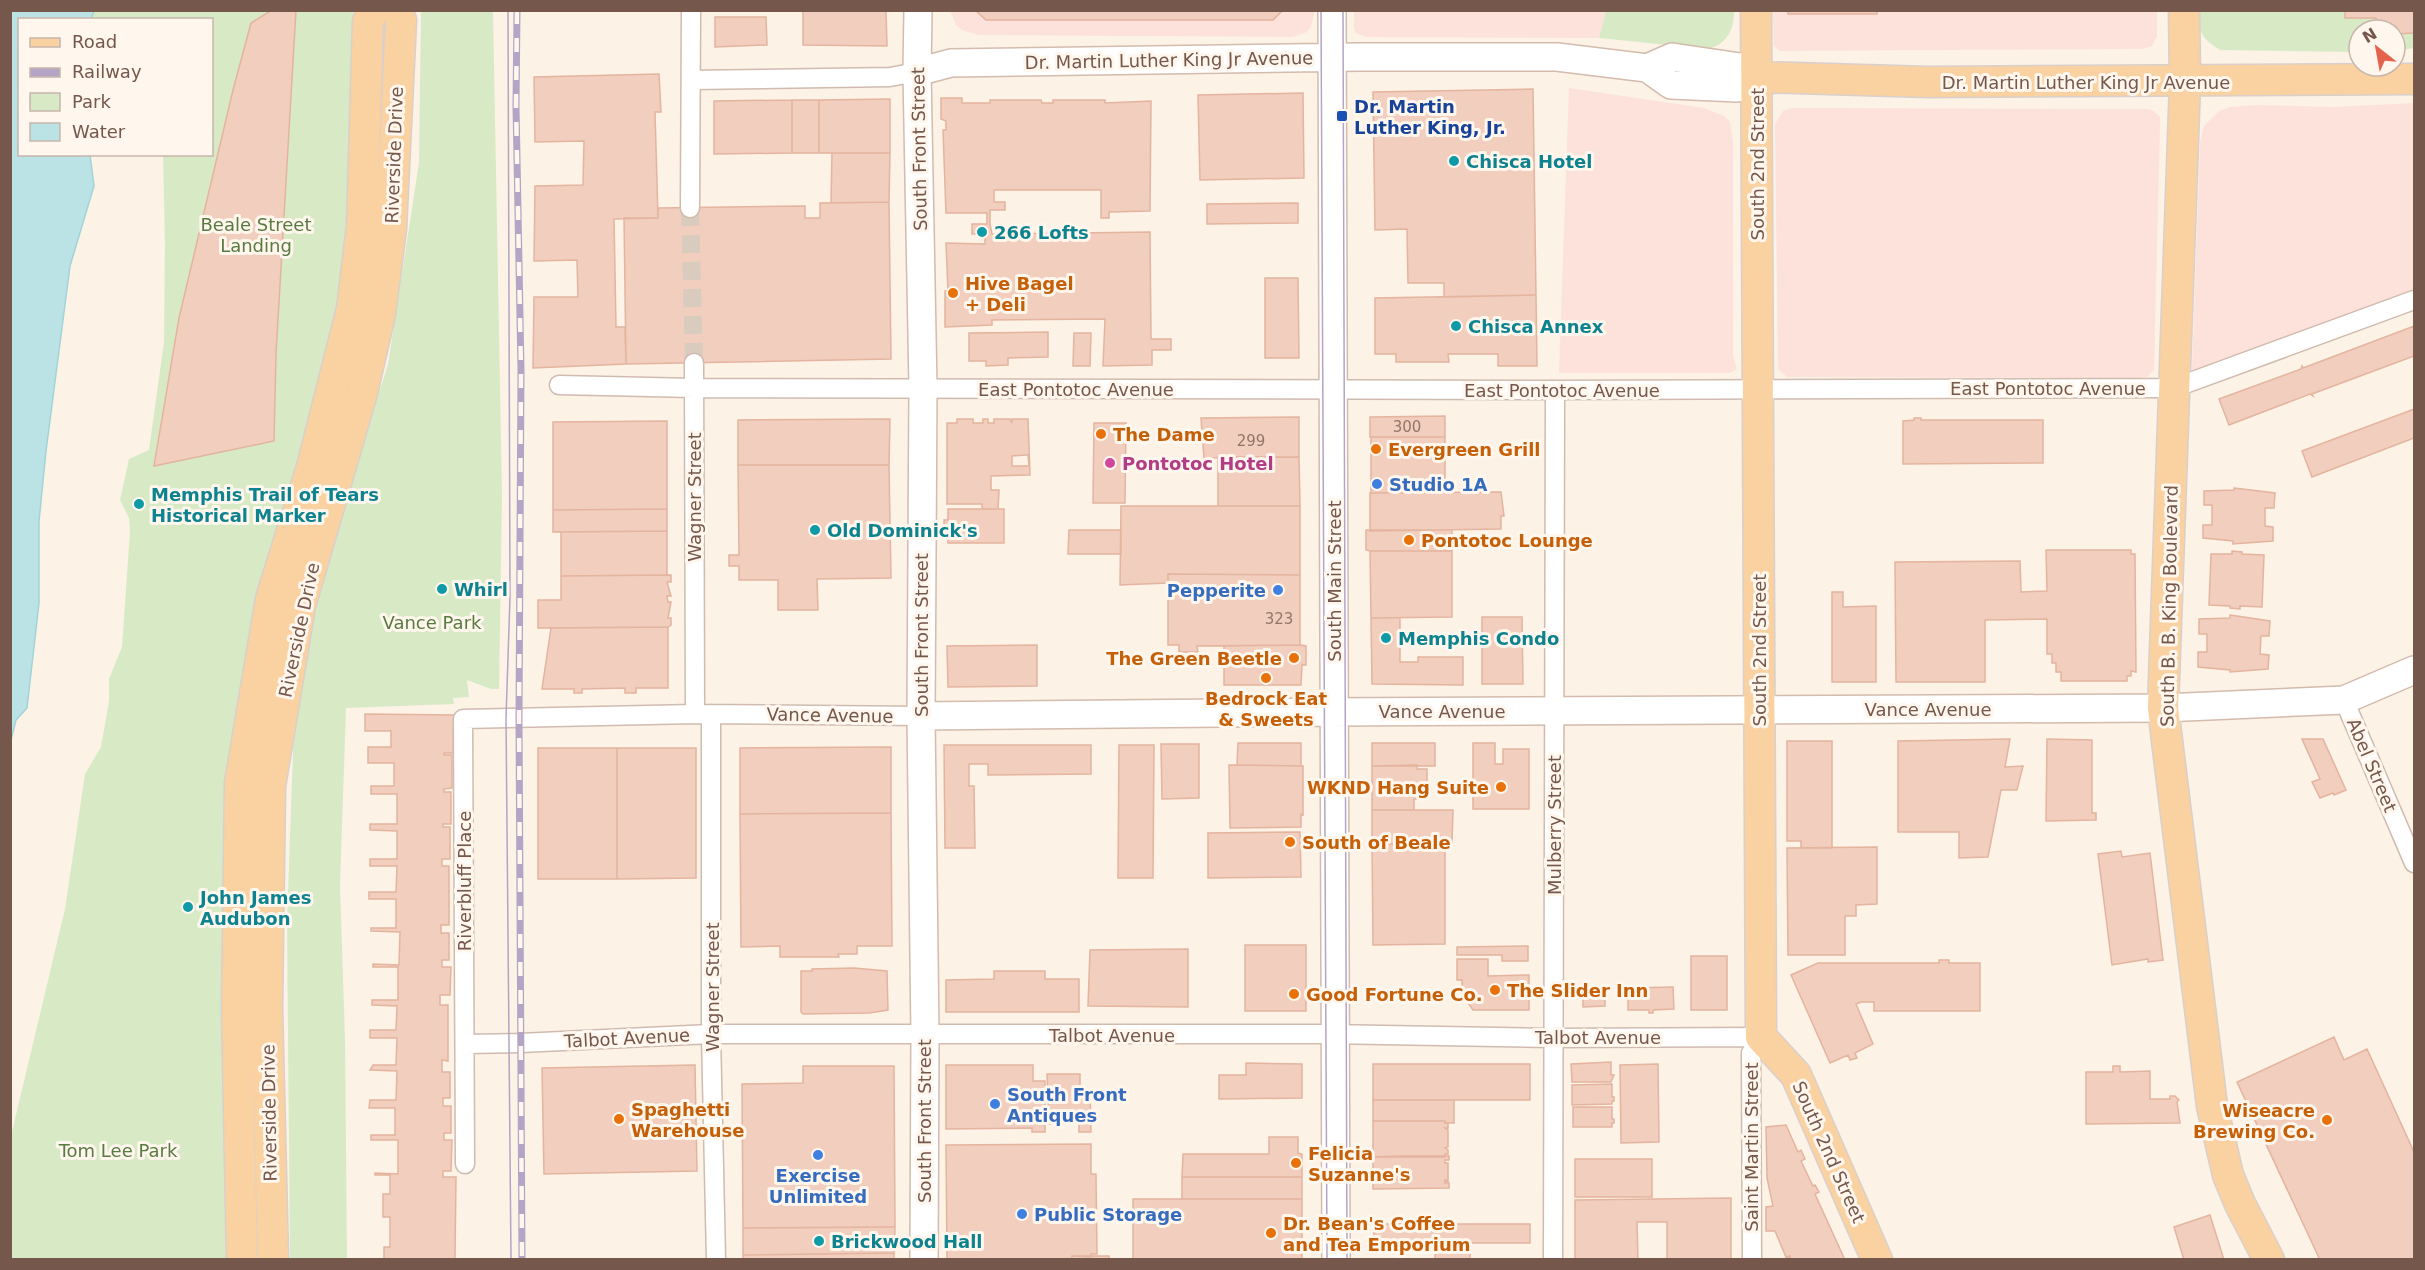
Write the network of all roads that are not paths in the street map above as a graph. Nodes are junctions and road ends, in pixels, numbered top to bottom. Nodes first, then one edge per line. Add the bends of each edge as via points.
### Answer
1 (373, 10) edge
2 (395, 10) edge
3 (691, 10) edge
4 (918, 10) edge
5 (1332, 10) edge
6 (1756, 10) edge
7 (2184, 10) edge
8 (1332, 58) junction
9 (917, 72) junction
10 (1757, 77) junction
11 (2415, 79) edge
12 (691, 80) junction
13 (2185, 82) junction
14 (690, 208) tunnel mouth
15 (2415, 300) edge
16 (694, 363) tunnel mouth
17 (558, 385) dead end
18 (694, 388) junction
19 (923, 388) junction
20 (2174, 388) junction
21 (1758, 389) junction
22 (1333, 390) junction
23 (1555, 390) junction
24 (2415, 670) edge
25 (2344, 700) junction
26 (2163, 708) junction
27 (1759, 709) junction
28 (1555, 711) junction
29 (1335, 712) junction
30 (703, 714) junction
31 (921, 716) junction
32 (463, 719) joint
33 (2415, 863) edge
34 (711, 1034) junction
35 (925, 1035) junction
36 (1336, 1035) junction
37 (1761, 1037) junction
38 (1552, 1038) junction
39 (465, 1044) junction
40 (465, 1164) dead end
41 (242, 1260) edge
42 (273, 1260) edge
43 (716, 1260) edge
44 (924, 1260) edge
45 (1336, 1260) edge
46 (1553, 1260) edge
47 (1752, 1260) edge
48 (1877, 1260) edge
49 (2269, 1260) edge

1 - 41 main road, Riverside Drive via 368,21 362,226 352,309 312,467 271,600 240,783 237,1009
2 - 42 main road, Riverside Drive via 401,20 391,229 380,315 362,393 300,606 270,786 267,1008
3 - 12 street
4 - 9 main road, South Front Street
5 - 8 main road, South Main Street
6 - 10 main road, South 2nd Street
7 - 13 main road, South B. B. King Boulevard
8 - 9 main road, Dr. Martin Luther King Jr Avenue via 951,63
8 - 10 main road, Dr. Martin Luther King Jr Avenue via 1557,57 1647,69 1671,85 1737,88
8 - 22 main road, South Main Street
9 - 12 street, Dr. Martin Luther King Jr Avenue via 890,77
9 - 19 main road, South Front Street
10 - 13 main road, Dr. Martin Luther King Jr Avenue
10 - 21 main road, South 2nd Street
11 - 13 main road, Dr. Martin Luther King Jr Avenue
12 - 14 street
13 - 20 main road, South B. B. King Boulevard
15 - 20 street, East Pontotoc Avenue
16 - 18 street, Wagner Street
17 - 18 street, East Pontotoc Avenue
18 - 19 street, East Pontotoc Avenue
18 - 30 street, Wagner Street
19 - 22 street, East Pontotoc Avenue
19 - 31 main road, South Front Street
20 - 21 street, East Pontotoc Avenue
20 - 26 main road, South B. B. King Boulevard
21 - 23 street, East Pontotoc Avenue
21 - 27 main road, South 2nd Street
22 - 23 street, East Pontotoc Avenue
22 - 29 main road, South Main Street
23 - 28 street, Mulberry Street
24 - 25 main road, Vance Avenue
25 - 26 main road, Vance Avenue
25 - 33 street, Abel Street
26 - 27 main road, Vance Avenue
26 - 49 main road, South B. B. King Boulevard via 2212,1106 2228,1175
27 - 28 main road, Vance Avenue
27 - 37 main road, South 2nd Street
28 - 29 main road, Vance Avenue
28 - 38 street, Mulberry Street
29 - 31 main road, Vance Avenue
29 - 36 main road, South Main Street
30 - 31 street, Vance Avenue
30 - 32 street, Vance Avenue
30 - 34 street, Wagner Street
31 - 35 main road, South Front Street
32 - 39 street, Riverbluff Place
34 - 35 street, Talbot Avenue
34 - 39 street, Talbot Avenue
34 - 43 street, Wagner Street
35 - 36 street, Talbot Avenue
35 - 44 main road, South Front Street
36 - 38 street, Talbot Avenue
36 - 45 main road, South Main Street
37 - 38 street, Talbot Avenue
37 - 47 street, Saint Martin Street via 1751,1053
37 - 48 main road, South 2nd Street via 1796,1075
38 - 46 street, Mulberry Street
39 - 40 street, Riverbluff Place

